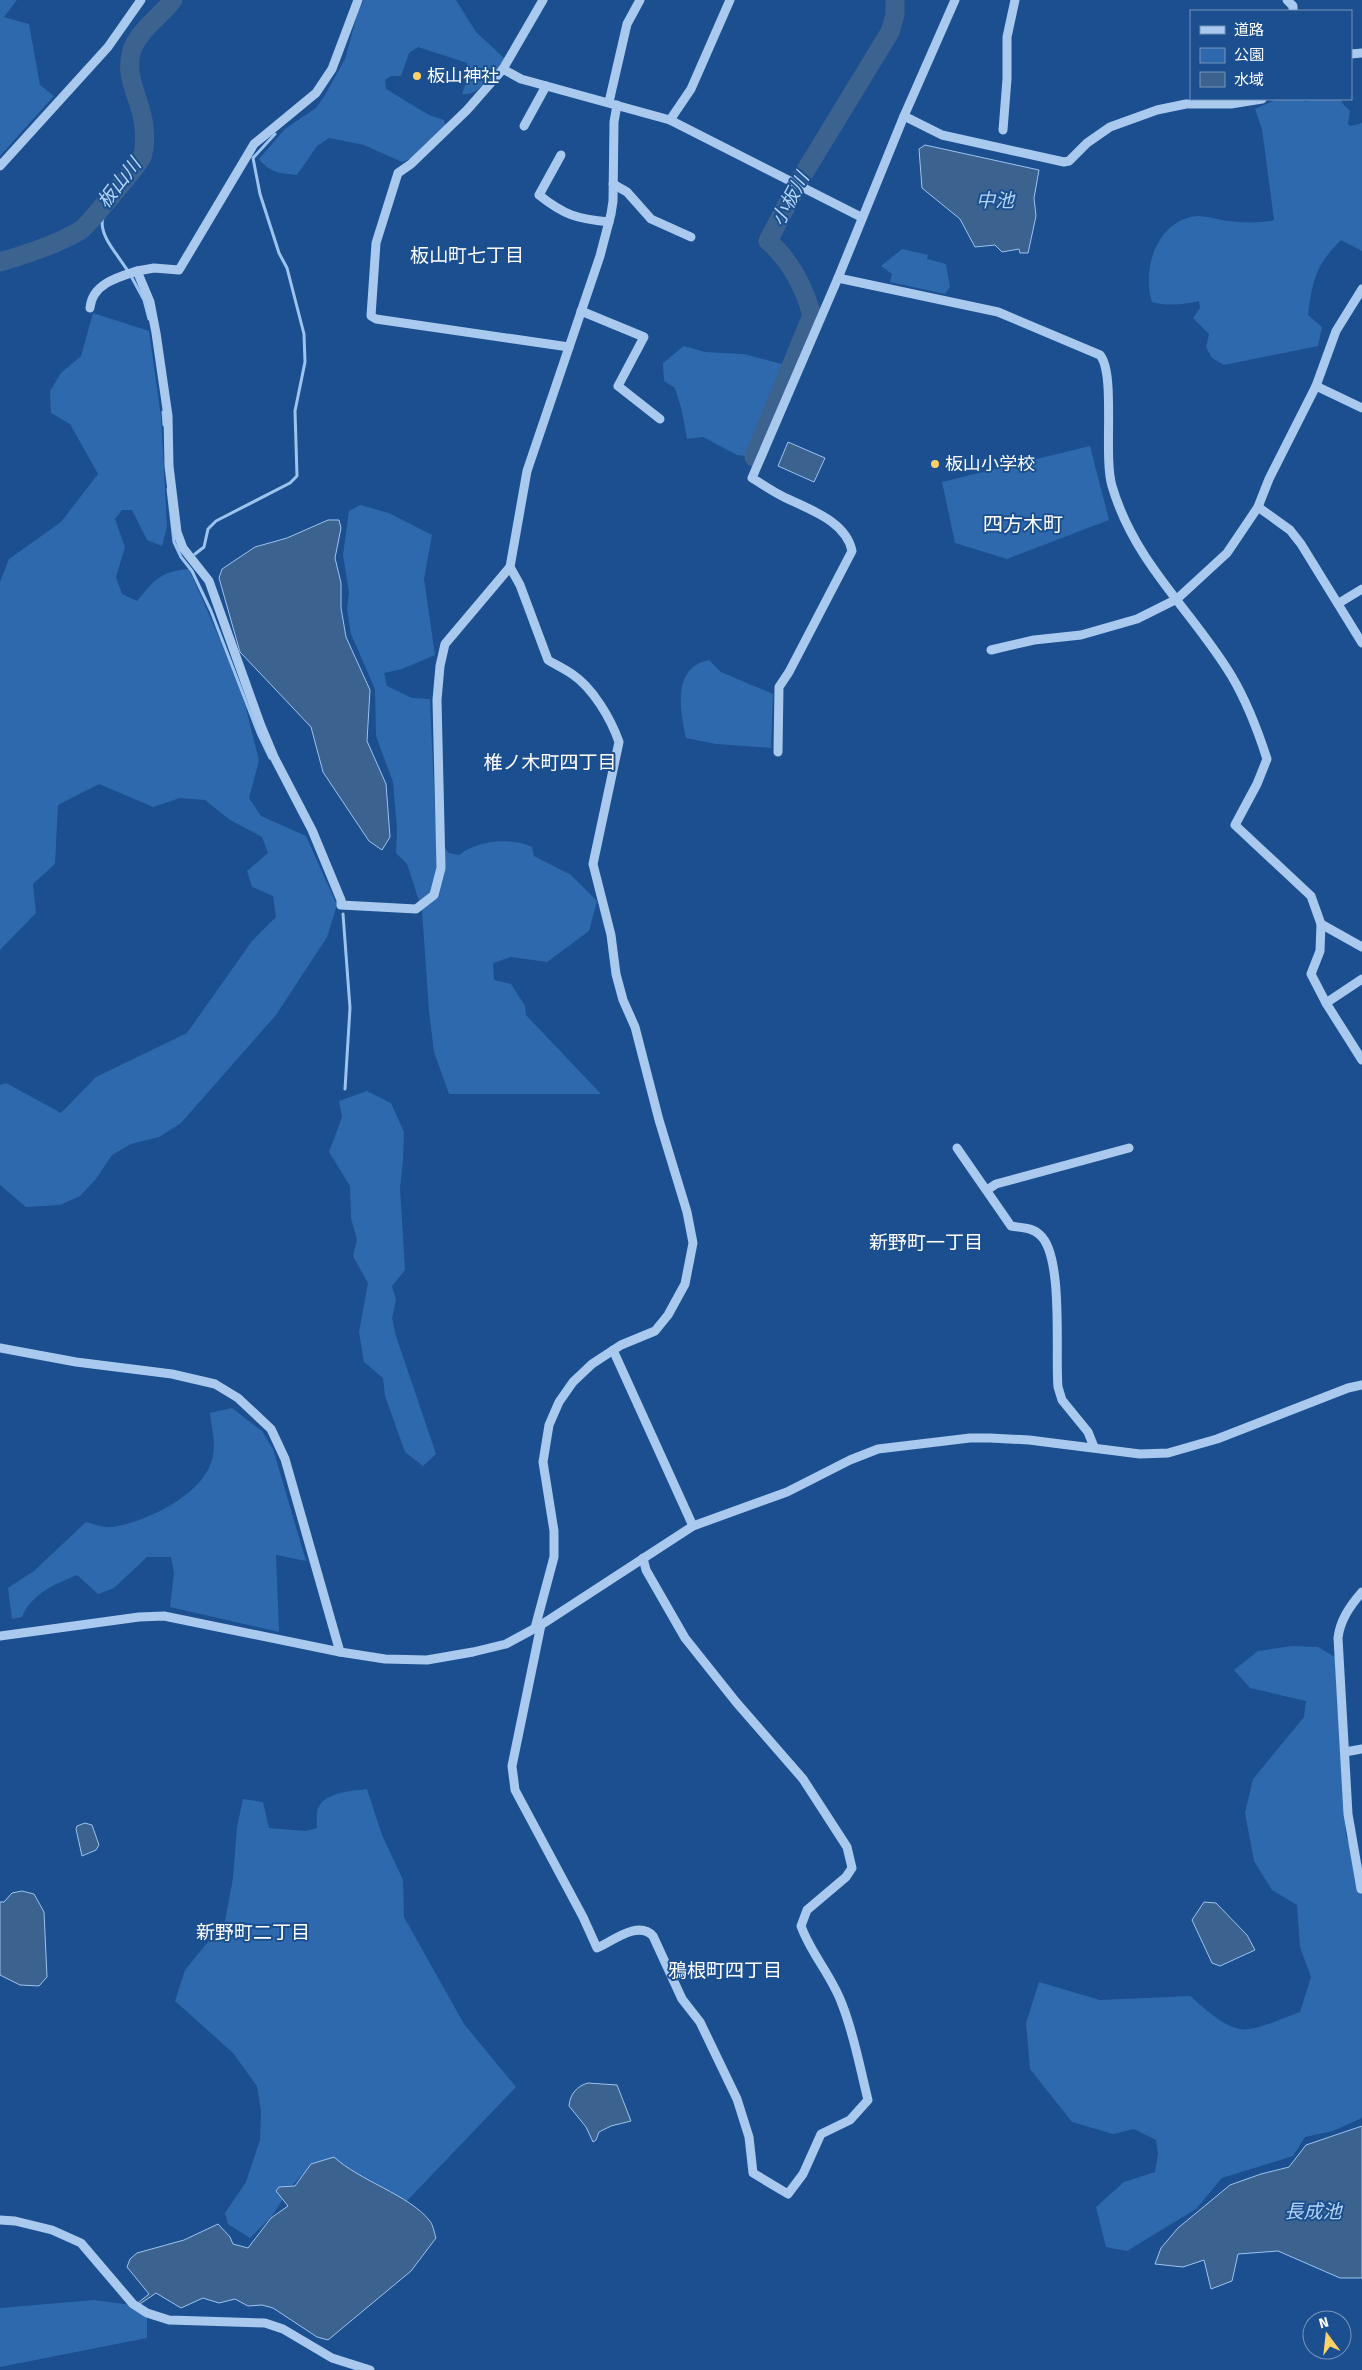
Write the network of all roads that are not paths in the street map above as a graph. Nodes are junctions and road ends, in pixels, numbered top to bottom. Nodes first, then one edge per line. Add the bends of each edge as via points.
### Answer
1 (141, 0) edge
2 (358, 0) edge
3 (543, 0) edge
4 (640, 0) edge
5 (730, 0) edge
6 (955, 0) edge
7 (1014, 0) edge
8 (504, 69) junction
9 (546, 86) junction
10 (1256, 100) edge
11 (613, 104) junction
12 (904, 116) junction
13 (670, 120) junction
14 (524, 126) dead end
15 (1003, 130) dead end
16 (561, 154) dead end
17 (0, 166) edge
18 (613, 184) junction
19 (861, 217) junction
20 (609, 222) junction
21 (691, 237) dead end
22 (138, 271) junction
23 (838, 278) junction
24 (1362, 289) edge
25 (90, 308) dead end
26 (581, 311) junction
27 (569, 347) junction
28 (1316, 386) junction
29 (1362, 408) edge
30 (660, 419) dead end
31 (1258, 507) junction
32 (510, 567) junction
33 (1362, 589) edge
34 (1176, 599) junction
35 (1339, 602) junction
36 (1362, 643) edge
37 (991, 650) dead end
38 (778, 752) dead end
39 (1322, 924) junction
40 (1362, 947) edge
41 (1362, 979) edge
42 (1326, 1003) junction
43 (1362, 1060) edge
44 (957, 1148) dead end
45 (1129, 1148) dead end
46 (987, 1190) junction
47 (0, 1348) edge
48 (613, 1350) junction
49 (1362, 1385) edge
50 (1094, 1447) junction
51 (693, 1526) junction
52 (644, 1558) junction
53 (1362, 1592) edge
54 (538, 1627) junction
55 (0, 1636) edge
56 (340, 1652) junction
57 (1362, 1749) edge
58 (1345, 1752) junction
59 (1357, 1841) edge
60 (1361, 1889) edge
61 (0, 2220) edge
62 (370, 2370) edge

1 - 17 street via 108,47
2 - 22 street via 332,68 316,93 254,144 179,270 154,268
3 - 8 street
4 - 11 street via 627,24
5 - 13 street via 690,89
6 - 12 street
7 - 15 street via 1007,37
8 - 9 street via 521,79
8 - 27 street via 460,117 398,173 376,243 371,316
9 - 11 street
9 - 14 street
10 - 12 street via 1231,104 1186,104 1157,110 1110,127 1064,162 942,135
11 - 13 street
11 - 18 street
12 - 19 street
13 - 19 street
16 - 20 street via 539,195 571,216
18 - 20 street
18 - 21 street via 626,192 652,219
19 - 23 street
20 - 26 street
22 - 25 street via 103,285 95,293
22 - 32 street via 150,302 156,333 168,416 169,466 182,548 210,581 261,726 312,830 341,905 416,909 434,896 441,868 437,700 445,644
23 - 34 street via 998,312 1100,355 1108,377 1108,448 1112,485 1132,537 1158,578
23 - 38 street via 752,478 835,525 850,540 852,551 779,687
24 - 28 street via 1336,331
26 - 27 street
26 - 30 street via 644,337 618,386
27 - 32 street via 527,472
28 - 29 street
28 - 31 street
31 - 34 street via 1227,554
31 - 35 street via 1290,530
32 - 48 street via 548,660 585,686 615,729 619,742 593,864 611,935 616,974 635,1028 693,1244 685,1284 668,1315 655,1331
33 - 35 street
34 - 37 street via 1137,619 1082,635 1034,640
34 - 39 street via 1231,676 1261,738 1267,759 1235,826 1311,896
35 - 36 street
39 - 40 street
39 - 42 street via 1320,951 1310,974
41 - 42 street
42 - 43 street
44 - 46 street
45 - 46 street via 996,1184
46 - 50 street via 1011,1226 1033,1230 1045,1240 1049,1249 1056,1290 1058,1387 1062,1400 1088,1432
47 - 56 street via 172,1374 215,1384 238,1398 271,1429 285,1460
48 - 51 street
48 - 54 street via 573,1382 558,1402 549,1425 543,1462 554,1531 554,1557
49 - 50 street via 1183,1450 1140,1454
50 - 51 street via 990,1438 892,1447 866,1454 787,1492
51 - 52 street
52 - 54 street
52 - 54 street via 646,1570 685,1638 803,1779 847,1847 851,1861 852,1868 846,1877 807,1910 801,1926 842,2003 868,2100 850,2120 822,2134 803,2174 788,2194 753,2173 749,2137 737,2100 700,2022 682,1999 653,1936 638,1929 597,1948 516,1790 512,1766
53 - 58 street via 1339,1626
54 - 56 street via 506,1644 427,1660 385,1659
55 - 56 street via 164,1616
57 - 58 street
58 - 59 street via 1348,1814
59 - 60 street
61 - 62 street via 52,2230 81,2243 133,2304 147,2313 169,2320 265,2323 283,2329 332,2358

